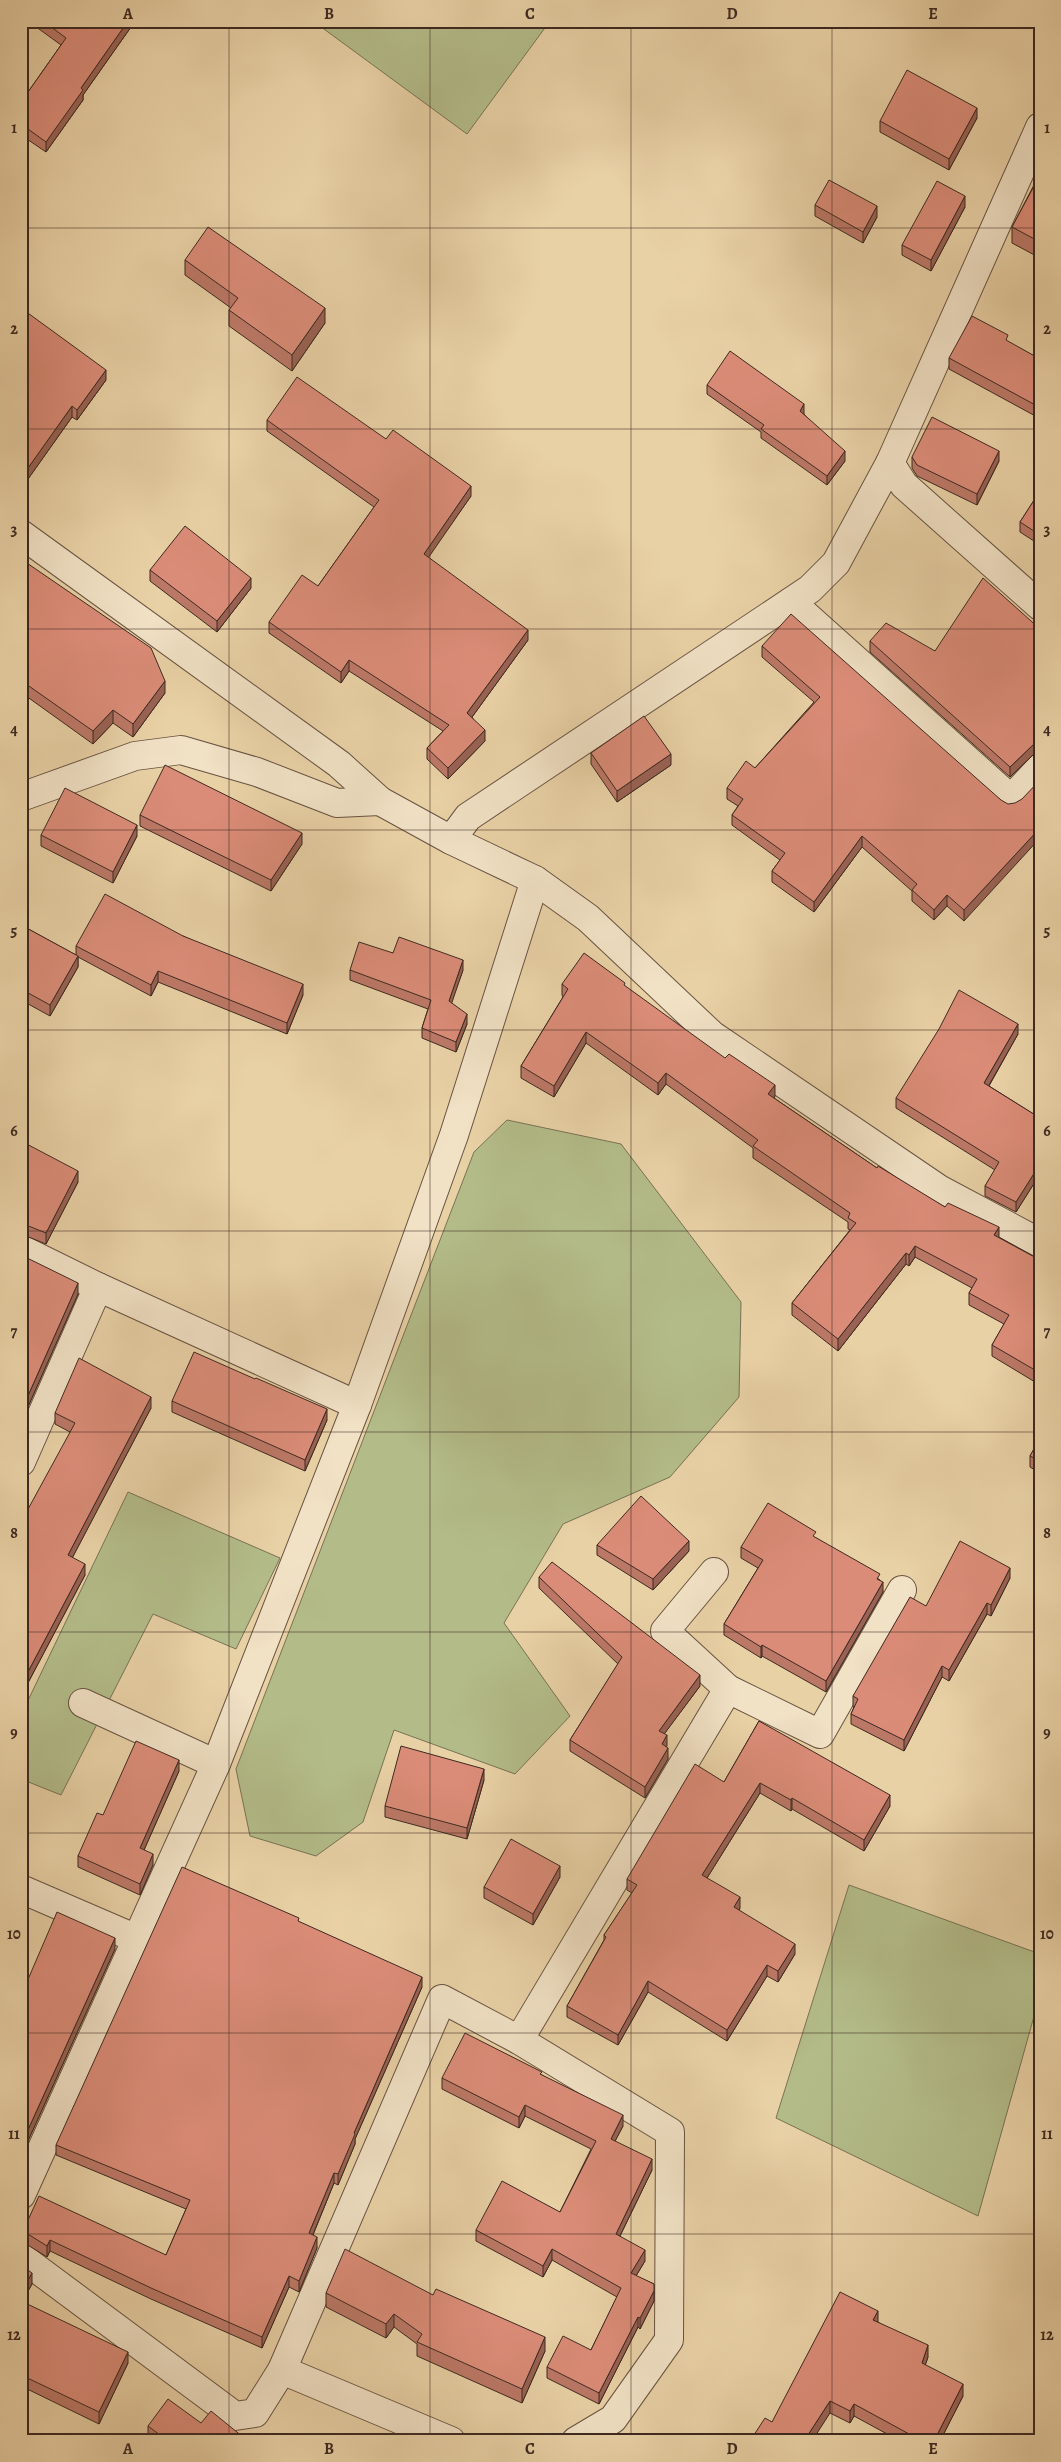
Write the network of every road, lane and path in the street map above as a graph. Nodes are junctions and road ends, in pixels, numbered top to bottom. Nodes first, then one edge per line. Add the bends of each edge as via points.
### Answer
1 (1040, 127) edge
2 (890, 463) junction
3 (21, 534) edge
4 (790, 602) junction
5 (1040, 606) edge
6 (1040, 768) edge
7 (21, 797) edge
8 (380, 802) junction
9 (451, 840) junction
10 (535, 880) junction
11 (1040, 1243) edge
12 (21, 1249) edge
13 (98, 1287) junction
14 (357, 1405) junction
15 (28, 1429) edge
16 (21, 1462) edge
17 (714, 1572) dead end
18 (902, 1590) dead end
19 (728, 1689) junction
20 (83, 1702) dead end
21 (216, 1764) junction
22 (21, 1890) edge
23 (137, 1939) junction
24 (519, 2040) junction
25 (21, 2195) edge
26 (21, 2257) edge
27 (282, 2370) junction
28 (452, 2441) edge
29 (576, 2441) edge

1 - 2 street
2 - 4 street via 836,563 810,589
2 - 5 street via 904,485
3 - 8 street via 339,764
4 - 6 street via 1011,800
4 - 9 street via 468,817
7 - 8 street via 136,756 181,750 257,772 338,803
8 - 9 street
9 - 10 street
10 - 11 street via 588,918 712,1035 939,1189
10 - 14 street via 454,1135
12 - 13 street
13 - 14 street
13 - 15 street
14 - 21 street
15 - 16 street
17 - 19 street via 665,1630
18 - 19 street via 820,1734
19 - 24 street
20 - 21 street
21 - 23 street
22 - 23 street
23 - 25 street
24 - 27 street via 442,1999
24 - 29 street via 670,2132 669,2340 613,2419
26 - 27 street via 235,2416 255,2413
27 - 28 street

